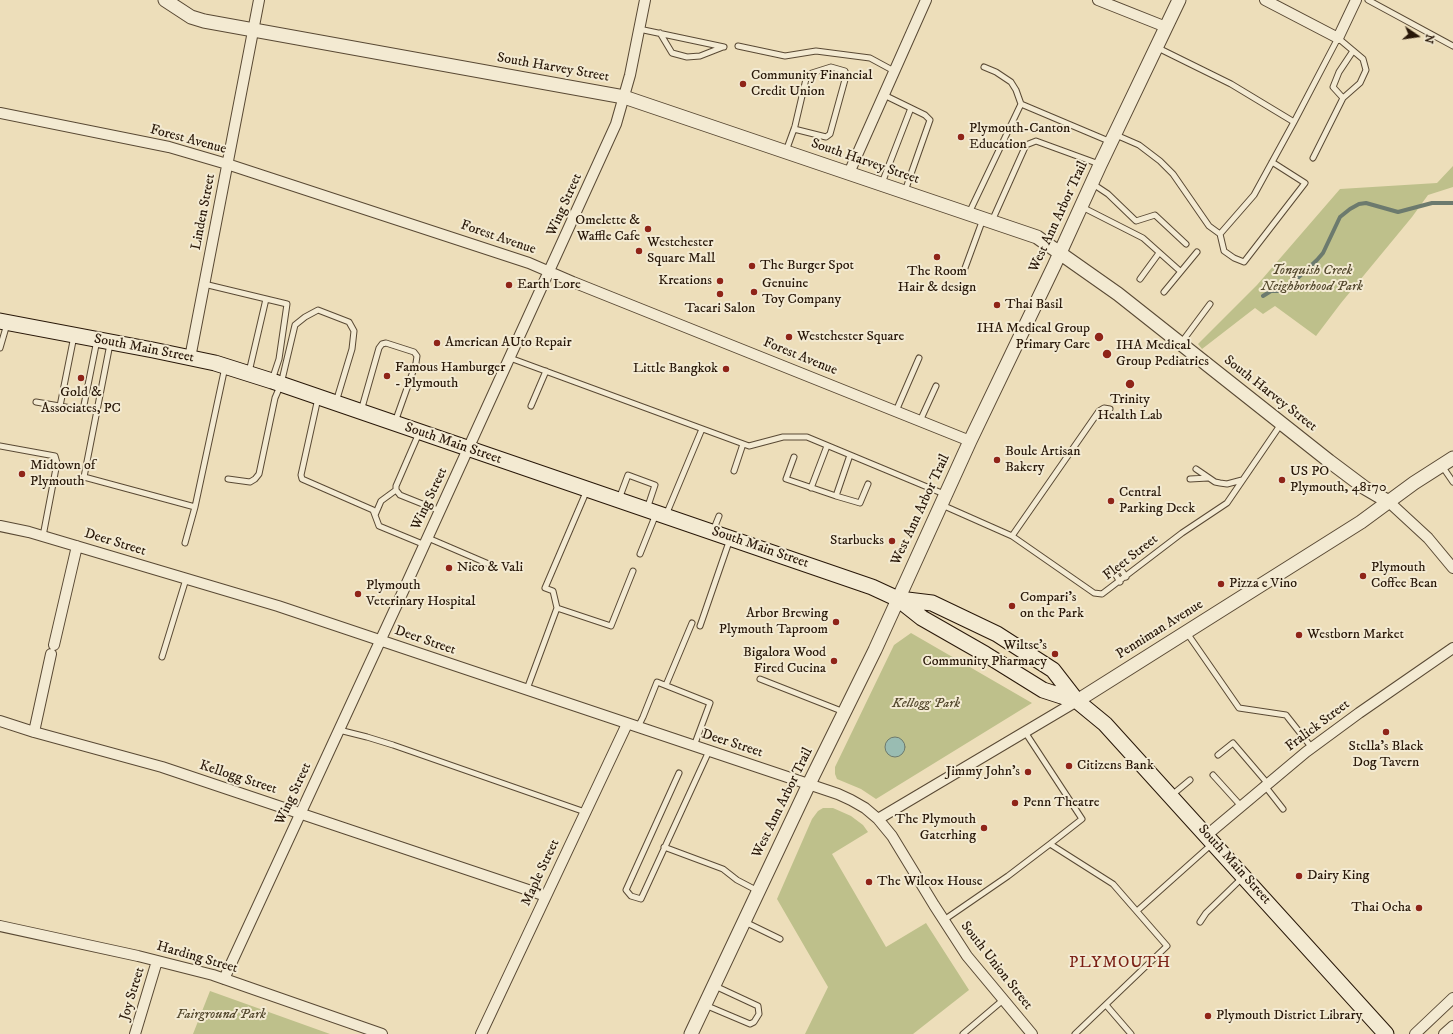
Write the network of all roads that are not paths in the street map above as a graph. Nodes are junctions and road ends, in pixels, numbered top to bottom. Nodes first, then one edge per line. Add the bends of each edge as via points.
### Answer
1 (165, 0) edge
2 (259, 0) edge
3 (644, 0) edge
4 (926, 0) edge
5 (1098, 0) edge
6 (1179, 0) edge
7 (1266, 0) edge
8 (1356, 0) edge
9 (1368, 0) edge
10 (1166, 27) junction
11 (253, 29) junction
12 (639, 29) junction
13 (660, 33) junction
14 (1338, 38) junction
15 (738, 46) dead end
16 (1453, 46) edge
17 (1156, 48) junction
18 (1353, 51) junction
19 (984, 68) dead end
20 (894, 71) junction
21 (884, 94) junction
22 (624, 97) junction
23 (1343, 98) junction
24 (1021, 104) junction
25 (911, 108) junction
26 (0, 113) edge
27 (1294, 122) junction
28 (794, 129) junction
29 (1113, 138) junction
30 (786, 152) junction
31 (1313, 158) dead end
32 (1272, 162) junction
33 (227, 164) junction
34 (1100, 165) junction
35 (849, 174) junction
36 (1092, 183) junction
37 (882, 184) junction
38 (904, 192) junction
39 (1081, 207) junction
40 (968, 214) junction
41 (988, 220) junction
42 (1220, 234) junction
43 (1186, 244) dead end
44 (1197, 252) dead end
45 (1060, 253) junction
46 (1159, 253) junction
47 (965, 268) dead end
48 (1180, 271) junction
49 (550, 272) junction
50 (1140, 279) dead end
51 (204, 284) junction
52 (1164, 292) dead end
53 (266, 299) junction
54 (1210, 304) dead end
55 (4, 322) edge
56 (74, 335) junction
57 (104, 341) junction
58 (1180, 343) junction
59 (0, 348) edge
60 (190, 358) junction
61 (510, 358) junction
62 (918, 358) dead end
63 (225, 366) junction
64 (546, 372) junction
65 (249, 374) junction
66 (276, 383) junction
67 (936, 386) dead end
68 (318, 397) junction
69 (36, 402) dead end
70 (336, 403) junction
71 (60, 406) junction
72 (531, 406) dead end
73 (1110, 409) dead end
74 (896, 411) junction
75 (360, 412) junction
76 (920, 420) junction
77 (1282, 423) junction
78 (395, 424) junction
79 (702, 429) junction
80 (420, 432) junction
81 (970, 440) junction
82 (743, 444) junction
83 (0, 446) edge
84 (827, 446) junction
85 (469, 449) junction
86 (850, 455) junction
87 (794, 457) dead end
88 (1447, 462) edge
89 (1196, 469) dead end
90 (734, 470) dead end
91 (1208, 478) junction
92 (228, 479) dead end
93 (1190, 479) dead end
94 (1242, 480) junction
95 (1453, 482) edge
96 (868, 484) dead end
97 (811, 488) junction
98 (587, 489) junction
99 (396, 490) junction
100 (836, 496) junction
101 (619, 500) junction
102 (943, 500) junction
103 (1389, 502) junction
104 (195, 507) junction
105 (440, 511) junction
106 (656, 513) junction
107 (375, 515) junction
108 (719, 516) dead end
109 (0, 526) edge
110 (713, 532) junction
111 (43, 536) junction
112 (1012, 536) junction
113 (730, 538) junction
114 (426, 541) junction
115 (185, 543) dead end
116 (77, 546) junction
117 (640, 554) dead end
118 (490, 565) dead end
119 (1453, 568) edge
120 (633, 571) dead end
121 (1122, 571) dead end
122 (1114, 572) dead end
123 (1126, 577) junction
124 (186, 579) junction
125 (1120, 582) junction
126 (898, 599) junction
127 (558, 608) junction
128 (692, 623) dead end
129 (700, 626) dead end
130 (1187, 633) junction
131 (381, 641) junction
132 (1453, 648) edge
133 (162, 657) dead end
134 (760, 679) dead end
135 (666, 685) junction
136 (526, 690) junction
137 (1077, 701) junction
138 (844, 712) junction
139 (0, 721) edge
140 (627, 724) junction
141 (638, 727) junction
142 (339, 730) junction
143 (34, 732) junction
144 (1025, 732) junction
145 (694, 746) junction
146 (1312, 748) junction
147 (709, 751) junction
148 (1218, 755) dead end
149 (679, 773) dead end
150 (1213, 775) dead end
151 (1190, 780) dead end
152 (809, 784) junction
153 (1266, 785) junction
154 (1171, 796) junction
155 (1241, 806) junction
156 (1282, 809) dead end
157 (585, 812) junction
158 (301, 813) junction
159 (878, 819) junction
160 (1210, 839) junction
161 (1050, 844) junction
162 (664, 847) junction
163 (1244, 876) junction
164 (759, 891) junction
165 (546, 896) junction
166 (1137, 911) junction
167 (944, 920) junction
168 (744, 922) junction
169 (1200, 922) dead end
170 (0, 926) edge
171 (780, 939) dead end
172 (157, 961) junction
173 (224, 979) junction
174 (714, 986) junction
175 (1453, 998) edge
176 (1003, 1000) junction
177 (705, 1005) junction
178 (1106, 1005) junction
179 (1453, 1026) edge
180 (136, 1034) edge
181 (382, 1034) edge
182 (481, 1034) edge
183 (692, 1034) edge
184 (963, 1034) edge
185 (1032, 1034) edge
186 (1075, 1034) edge
187 (1131, 1034) edge
188 (1386, 1034) edge
189 (1415, 1034) edge
190 (1444, 1034) edge

1 - 11 street, South Harvey Street via 191,17
2 - 11 street, Linden Street
3 - 12 street, Wing Street
4 - 20 street
5 - 10 street
6 - 10 street, West Ann Arbor Trail
7 - 14 street
8 - 14 street
9 - 16 lane
10 - 17 street, West Ann Arbor Trail
11 - 22 street, South Harvey Street
11 - 33 street, Linden Street
12 - 13 lane
12 - 22 street, Wing Street
13 - 13 lane via 724,47 700,56 687,57 672,53
14 - 18 lane
14 - 27 lane
15 - 20 lane via 785,56 816,51 870,58
17 - 27 lane via 1231,84
17 - 29 street, West Ann Arbor Trail
18 - 23 lane via 1339,72 1333,87
18 - 23 lane via 1363,60 1366,70 1360,83
19 - 24 lane via 1011,82
20 - 21 street
21 - 25 lane
21 - 35 street
22 - 30 street, South Harvey Street
22 - 49 street, Wing Street via 616,124
23 - 31 lane
24 - 29 lane
24 - 40 lane
25 - 37 lane
25 - 38 lane via 930,120
26 - 33 street, Forest Avenue via 169,147
27 - 32 lane
28 - 28 lane via 806,79 812,73 831,67 845,71 846,76 830,134 826,137
28 - 30 lane
29 - 34 street, West Ann Arbor Trail
29 - 42 lane via 1139,145 1160,161 1173,174 1209,226
30 - 35 street, South Harvey Street
32 - 42 lane via 1254,195
32 - 42 lane via 1305,182 1244,262 1224,251
33 - 49 street, Forest Avenue via 529,262
33 - 51 street, Linden Street
34 - 36 street, West Ann Arbor Trail
34 - 41 lane via 1036,141 1026,145
35 - 37 street, South Harvey Street
36 - 39 street, West Ann Arbor Trail
36 - 43 lane via 1108,194 1136,221 1155,215
37 - 38 street, South Harvey Street
38 - 40 street, South Harvey Street
39 - 45 street, West Ann Arbor Trail
39 - 46 lane via 1143,238
40 - 41 street, South Harvey Street
41 - 45 street, South Harvey Street via 1037,237
41 - 47 lane
44 - 48 lane
45 - 58 street, South Harvey Street
45 - 81 street, West Ann Arbor Trail
46 - 48 lane
46 - 50 lane
48 - 52 lane
49 - 61 street, Wing Street
49 - 74 street, Forest Avenue
51 - 53 lane
51 - 60 street, Linden Street
53 - 65 lane
53 - 66 lane via 287,304
54 - 58 lane
55 - 56 main road, South Main Street
55 - 59 lane
56 - 57 main road, South Main Street
56 - 71 lane
57 - 60 main road, South Main Street
57 - 71 lane via 83,410
57 - 104 lane via 84,477
58 - 77 street, South Harvey Street
60 - 63 main road, South Main Street
61 - 64 lane
61 - 85 street, Wing Street
62 - 74 lane
63 - 65 main road, South Main Street
63 - 104 lane
64 - 72 lane
64 - 79 lane
65 - 66 main road, South Main Street
66 - 68 main road, South Main Street
66 - 70 lane via 295,325 318,310 349,322 354,331 352,349
66 - 92 lane via 259,474 250,482
67 - 76 lane
68 - 70 main road, South Main Street
68 - 107 lane via 302,479 373,510
69 - 71 lane
70 - 75 main road, South Main Street
73 - 112 lane via 1104,408 1099,411
74 - 76 street, Forest Avenue
75 - 78 main road, South Main Street
75 - 78 lane via 382,344 414,352 417,356 416,363
76 - 81 street, Forest Avenue
77 - 94 lane, Fleet Street
77 - 103 street, South Harvey Street via 1353,479
78 - 80 main road, South Main Street
79 - 82 lane
79 - 106 lane
80 - 85 main road, South Main Street
80 - 99 lane
81 - 102 street, West Ann Arbor Trail
82 - 84 lane, Fleet Street via 749,446 783,437 807,438
82 - 90 lane
83 - 111 lane via 54,456 57,463
84 - 86 lane, Fleet Street
84 - 97 lane
85 - 98 main road, South Main Street
85 - 105 street, Wing Street
86 - 100 lane
86 - 102 lane, Fleet Street
87 - 97 lane via 786,479
88 - 95 lane
88 - 103 street, Penniman Avenue
89 - 91 lane
91 - 93 lane
91 - 94 lane via 1227,484
94 - 123 lane, Fleet Street via 1223,507 1182,533
96 - 100 lane via 860,503
97 - 100 lane
98 - 101 main road, South Main Street
98 - 127 lane via 545,588 553,591
99 - 105 lane via 400,495
99 - 107 lane via 381,501
101 - 106 main road, South Main Street
101 - 106 lane via 628,475 655,485
102 - 112 lane, Fleet Street
102 - 126 street, West Ann Arbor Trail
103 - 119 street, South Harvey Street via 1428,538
103 - 130 street, Penniman Avenue via 1362,522
104 - 115 lane
105 - 114 street, Wing Street
106 - 110 main road, South Main Street
106 - 117 lane
107 - 114 lane via 379,526
108 - 110 lane
109 - 111 street, Deer Street
110 - 113 main road, South Main Street
111 - 116 street, Deer Street
112 - 125 lane, Fleet Street via 1094,594 1106,593
113 - 126 main road, South Main Street via 872,587
113 - 129 lane
114 - 118 lane
114 - 131 street, Wing Street
116 - 124 street, Deer Street
116 - 143 street
120 - 127 lane via 611,626
121 - 123 lane
122 - 125 lane
123 - 125 lane, Fleet Street
124 - 131 street, Deer Street via 278,606
124 - 133 lane
126 - 137 main road, South Main Street via 922,618 1043,690
126 - 137 main road, South Main Street via 932,603 997,634 1053,670
126 - 138 street, West Ann Arbor Trail
127 - 136 lane
128 - 135 lane
130 - 137 street, Penniman Avenue
130 - 146 lane via 1239,708 1286,716
131 - 136 street, Deer Street
131 - 142 street, Wing Street
132 - 146 street, Fralick Street
134 - 138 lane
135 - 141 lane via 657,682
135 - 145 lane via 710,703
136 - 140 street, Deer Street
137 - 144 street, Penniman Avenue
137 - 154 main road, South Main Street via 1105,724
138 - 152 street, West Ann Arbor Trail
139 - 143 street, Kellogg Street
140 - 141 street, Deer Street
140 - 157 street, Maple Street
141 - 145 street, Deer Street
142 - 157 lane via 386,743
142 - 158 street, Wing Street
143 - 158 street, Kellogg Street via 162,768
144 - 159 street, Penniman Avenue
144 - 161 lane via 1082,819
145 - 147 street, Deer Street
146 - 153 street, Fralick Street
147 - 152 street, Deer Street
147 - 162 lane
148 - 153 lane via 1233,743
149 - 162 lane via 626,890 631,896 641,899
150 - 155 lane
151 - 154 lane
152 - 159 street, South Union Street via 851,800
152 - 164 street, West Ann Arbor Trail
153 - 155 street, Fralick Street
153 - 156 lane
154 - 160 main road, South Main Street
155 - 160 street, Fralick Street
157 - 165 street, Maple Street
158 - 165 street, Kellogg Street
158 - 173 street, Wing Street
159 - 167 street, South Union Street via 892,836
160 - 163 main road, South Main Street
160 - 166 lane
161 - 166 lane via 1113,884
161 - 167 lane
162 - 164 lane via 723,869 737,880
163 - 169 lane
163 - 188 main road, South Main Street
164 - 168 street, West Ann Arbor Trail
165 - 182 street, Maple Street
166 - 178 lane via 1167,946
167 - 176 street, South Union Street via 967,956
168 - 171 lane
168 - 174 street, West Ann Arbor Trail
170 - 172 street, Harding Street
172 - 173 street, Harding Street
172 - 180 street, Joy Street
173 - 181 street, Harding Street
174 - 177 street, West Ann Arbor Trail
174 - 177 lane via 758,1006 759,1014 750,1024
175 - 189 street
176 - 184 lane
176 - 185 street, South Union Street
177 - 183 street, West Ann Arbor Trail
178 - 186 lane
178 - 187 lane
179 - 190 street

